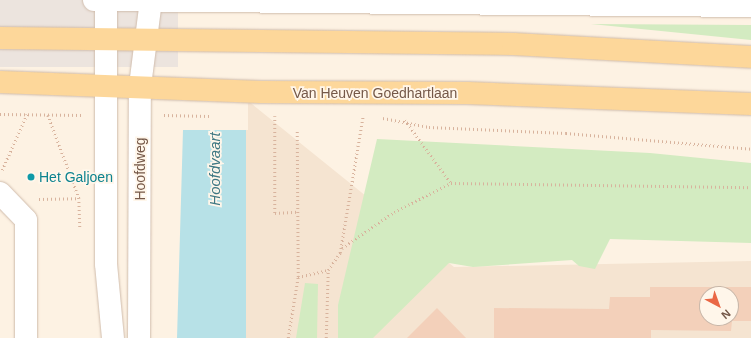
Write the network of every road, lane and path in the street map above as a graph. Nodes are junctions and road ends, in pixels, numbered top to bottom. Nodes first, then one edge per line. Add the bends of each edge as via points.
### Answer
1 (94, 0) edge
2 (106, 0) edge
3 (155, 1) edge
4 (751, 6) edge
5 (0, 38) edge
6 (104, 41) junction
7 (154, 41) junction
8 (751, 57) edge
9 (0, 82) edge
10 (105, 83) junction
11 (140, 86) junction
12 (751, 104) edge
13 (0, 114) edge
14 (27, 114) junction
15 (275, 116) dead end
16 (363, 116) dead end
17 (297, 131) dead end
18 (751, 149) edge
19 (0, 174) edge
20 (451, 183) junction
21 (751, 188) edge
22 (3, 196) edge
23 (79, 198) junction
24 (297, 212) junction
25 (81, 229) dead end
26 (341, 248) junction
27 (328, 270) junction
28 (298, 277) junction
29 (26, 338) edge
30 (113, 338) edge
31 (139, 338) edge
32 (288, 338) edge
33 (326, 338) edge

1 - 2 street
2 - 3 street
2 - 6 street
3 - 4 street
3 - 7 street, Hoofdweg
5 - 6 main road
6 - 7 main road
6 - 10 street
7 - 8 main road via 513,44
7 - 11 street, Hoofdweg
9 - 10 main road, Van Heuven Goedhartlaan
10 - 11 main road, Van Heuven Goedhartlaan
10 - 30 street via 106,264
11 - 12 main road, Van Heuven Goedhartlaan via 261,92 467,93
11 - 31 street, Hoofdweg
13 - 14 path
14 - 19 path
14 - 23 path via 48,115
15 - 24 path via 275,213
16 - 26 path
17 - 24 path
18 - 20 path, Van Heuven Goedhartlaan via 566,133 429,127 405,120
20 - 21 path
20 - 26 path via 394,212
22 - 23 path
22 - 29 street via 26,220
23 - 25 path
24 - 28 path
26 - 27 path via 336,264
27 - 28 path
27 - 33 path
28 - 32 path

